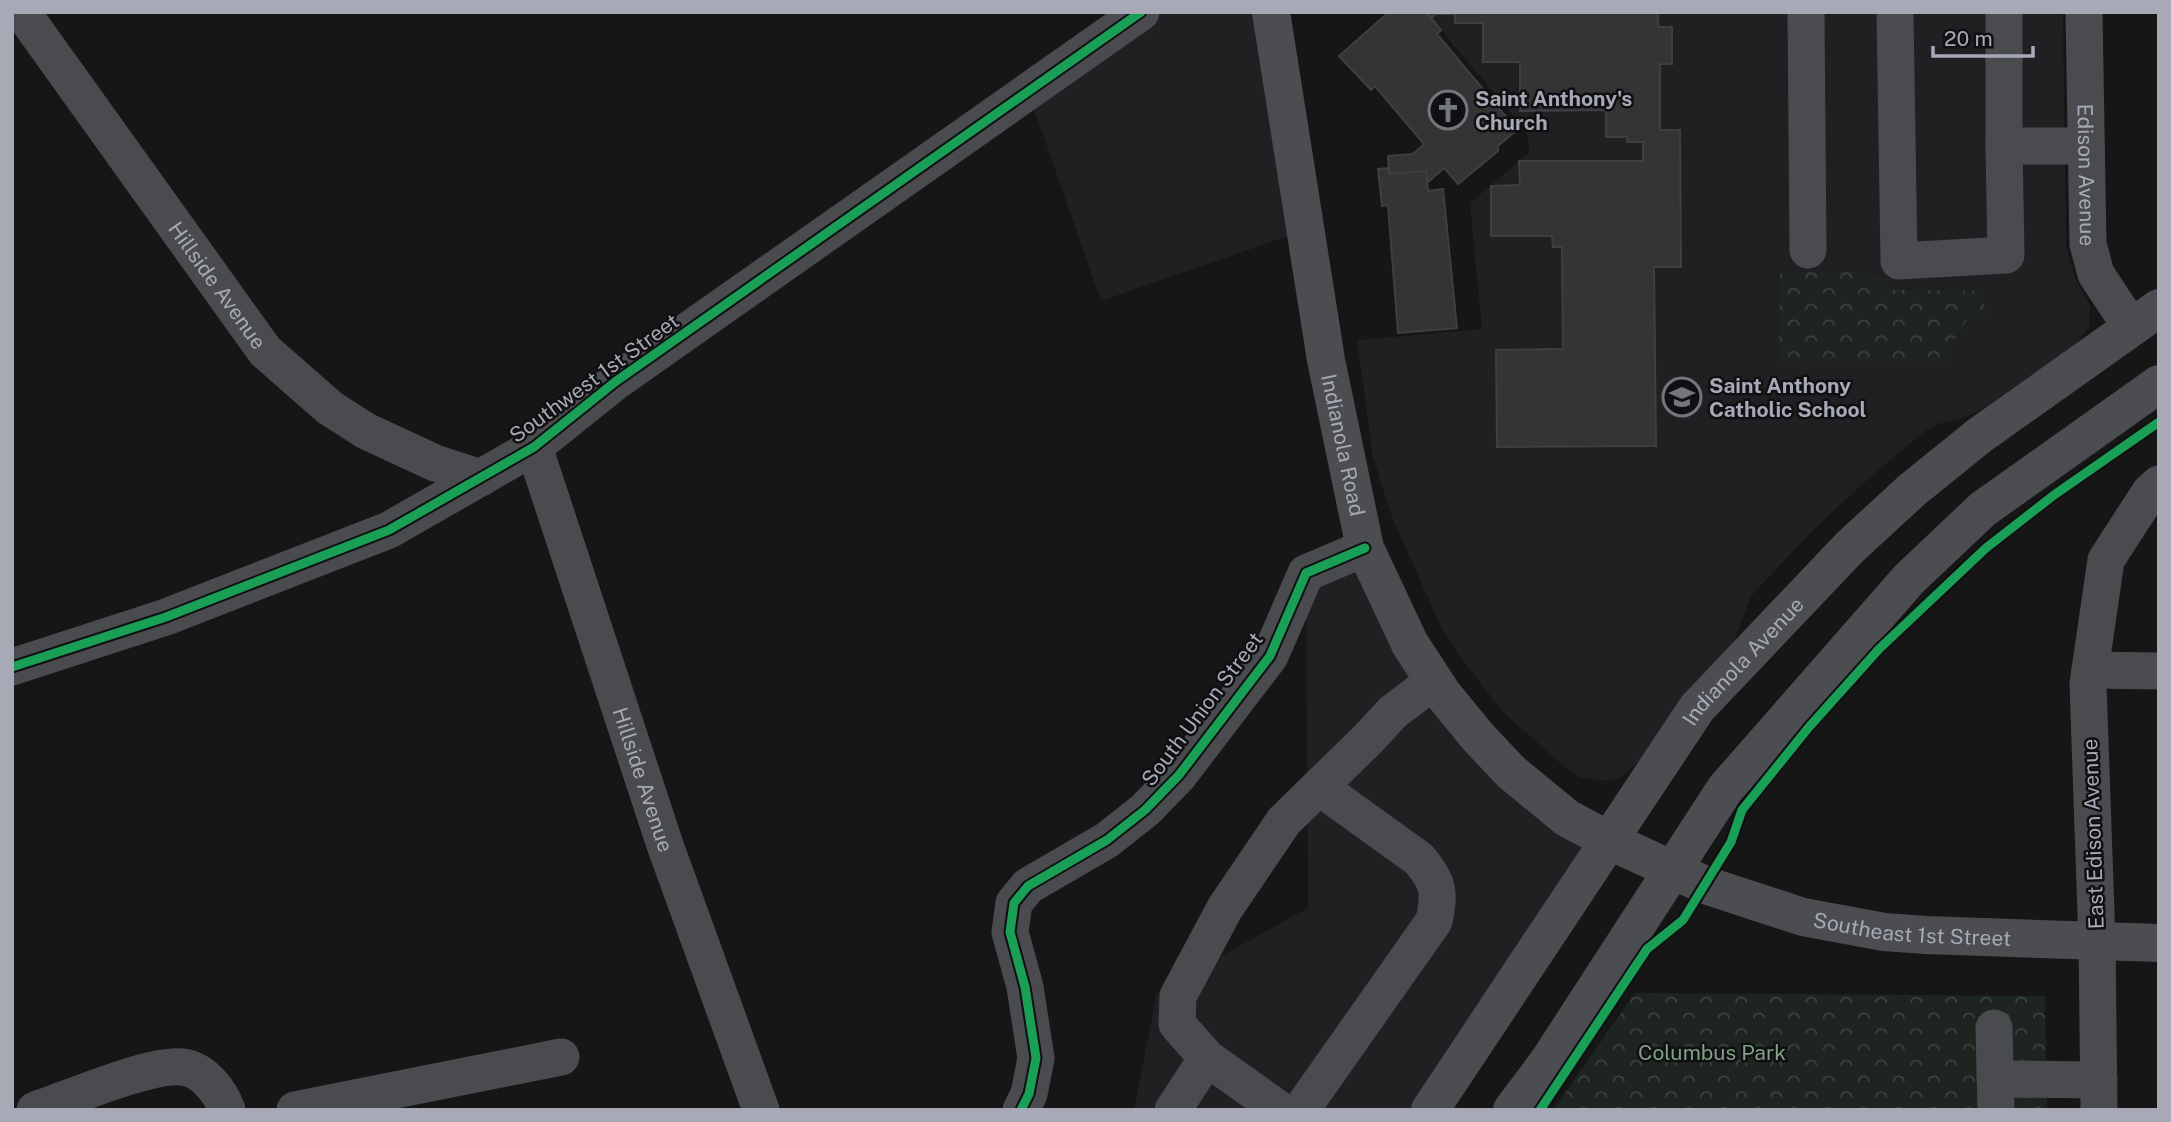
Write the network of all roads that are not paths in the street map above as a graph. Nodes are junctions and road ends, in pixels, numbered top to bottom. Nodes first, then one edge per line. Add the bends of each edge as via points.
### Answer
1 (22, 12) edge
2 (1142, 12) edge
3 (1270, 12) edge
4 (1806, 12) edge
5 (1895, 12) edge
6 (2004, 12) edge
7 (2084, 12) edge
8 (2004, 146) junction
9 (2086, 146) junction
10 (1808, 250) dead end
11 (2145, 317) edge
12 (2159, 384) edge
13 (534, 447) junction
14 (481, 478) junction
15 (2159, 484) edge
16 (1365, 548) junction
17 (12, 667) edge
18 (2090, 670) junction
19 (2159, 671) edge
20 (1434, 681) junction
21 (1319, 787) junction
22 (1610, 841) junction
23 (1674, 869) junction
24 (2097, 942) junction
25 (2159, 943) edge
26 (1994, 1028) dead end
27 (561, 1057) dead end
28 (1207, 1058) junction
29 (1996, 1094) edge
30 (2099, 1095) edge
31 (219, 1096) edge
32 (35, 1110) edge
33 (295, 1110) edge
34 (761, 1110) edge
35 (1021, 1110) edge
36 (1174, 1110) edge
37 (1280, 1110) edge
38 (1301, 1110) edge
39 (1430, 1110) edge
40 (1512, 1110) edge

1 - 14 street, Hillside Avenue via 265,351 330,408 366,431 435,463
2 - 13 street, Southwest 1st Street via 615,382
3 - 16 main road, Indianola Road via 1326,360
4 - 10 street
5 - 8 street via 1899,261 2006,256
6 - 8 street
7 - 9 street, Edison Avenue
8 - 9 street
9 - 11 street, Edison Avenue via 2088,244 2096,274
11 - 22 main road, Indianola Avenue via 1980,435 1850,547 1697,708
12 - 23 main road via 1983,509 1909,579 1725,789
13 - 14 street, Southwest 1st Street
13 - 34 street, Hillside Avenue via 665,845
14 - 17 street, Southwest 1st Street via 389,530 166,617
15 - 18 street, East Edison Avenue via 2106,560
16 - 20 main road, Indianola Road via 1410,644
16 - 35 street, South Union Street via 1306,573 1270,656 1179,775 1145,810 1107,840 1028,886 1014,903 1010,932 1025,987 1036,1058
18 - 19 street
18 - 24 street, East Edison Avenue
20 - 21 street via 1393,712
20 - 22 main road, Indianola Road via 1511,772 1567,818
21 - 28 street via 1284,821 1225,908 1178,996 1177,1024
21 - 38 street via 1419,859 1440,896 1434,921
22 - 23 main road, Indianola Road
22 - 39 main road, Indianola Avenue
23 - 24 main road, Southeast 1st Street via 1705,885 1803,917 1870,929
23 - 40 main road
24 - 25 main road, Southeast 1st Street
24 - 30 street, East Edison Avenue
26 - 29 street
27 - 33 street
28 - 36 street
28 - 37 street
29 - 30 street
31 - 32 street via 184,1067 155,1069

